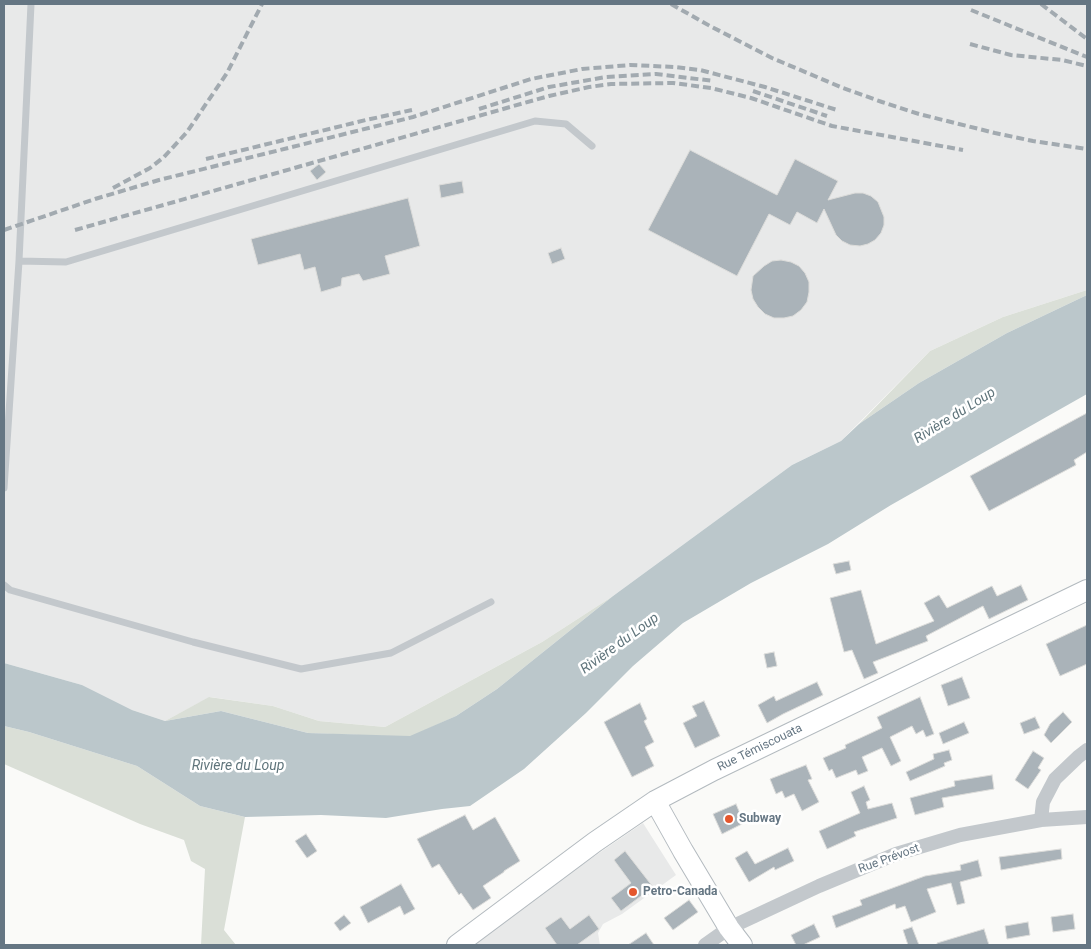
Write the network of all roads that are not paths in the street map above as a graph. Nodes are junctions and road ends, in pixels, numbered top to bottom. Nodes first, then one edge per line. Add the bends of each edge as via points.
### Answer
1 (31, 4) edge
2 (592, 146) dead end
3 (19, 261) junction
4 (4, 488) edge
5 (4, 585) edge
6 (1087, 590) edge
7 (492, 602) dead end
8 (1087, 750) edge
9 (655, 801) junction
10 (1087, 817) edge
11 (1041, 820) junction
12 (729, 928) junction
13 (457, 945) edge
14 (705, 945) edge
15 (742, 945) edge

1 - 3 lane
2 - 3 lane via 566,124 535,121 66,262
3 - 4 lane
5 - 7 lane via 10,590 193,642 301,669 391,653
6 - 9 main road, Rue Témiscouata
8 - 11 street via 1055,779 1043,802
9 - 12 main road
9 - 13 main road, Rue Témiscouata
10 - 11 street, Rue Prévost
11 - 12 street, Rue Prévost via 960,836 896,854
12 - 14 street, Rue Prévost
12 - 15 main road

